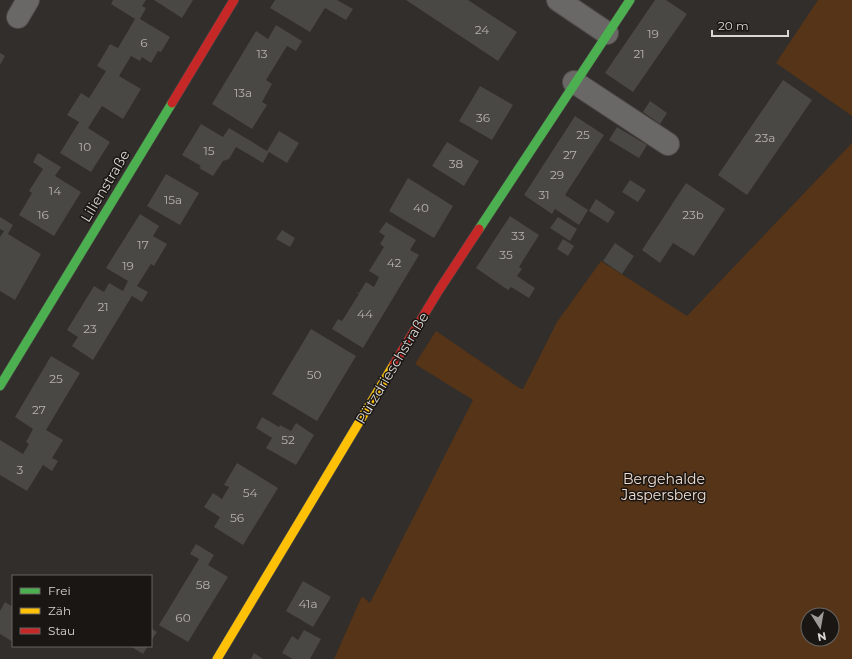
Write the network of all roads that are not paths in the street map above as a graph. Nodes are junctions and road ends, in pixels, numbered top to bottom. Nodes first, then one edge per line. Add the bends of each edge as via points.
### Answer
1 (234, 0) edge
2 (558, 0) edge
3 (630, 0) edge
4 (607, 33) junction
5 (574, 82) junction
6 (668, 144) dead end
7 (0, 386) edge
8 (217, 659) edge

1 - 7 street, Lilienstraße
2 - 4 street
3 - 4 street, Pützdrieschstraße
4 - 5 street, Pützdrieschstraße
5 - 6 street
5 - 8 street, Pützdrieschstraße via 439,290

